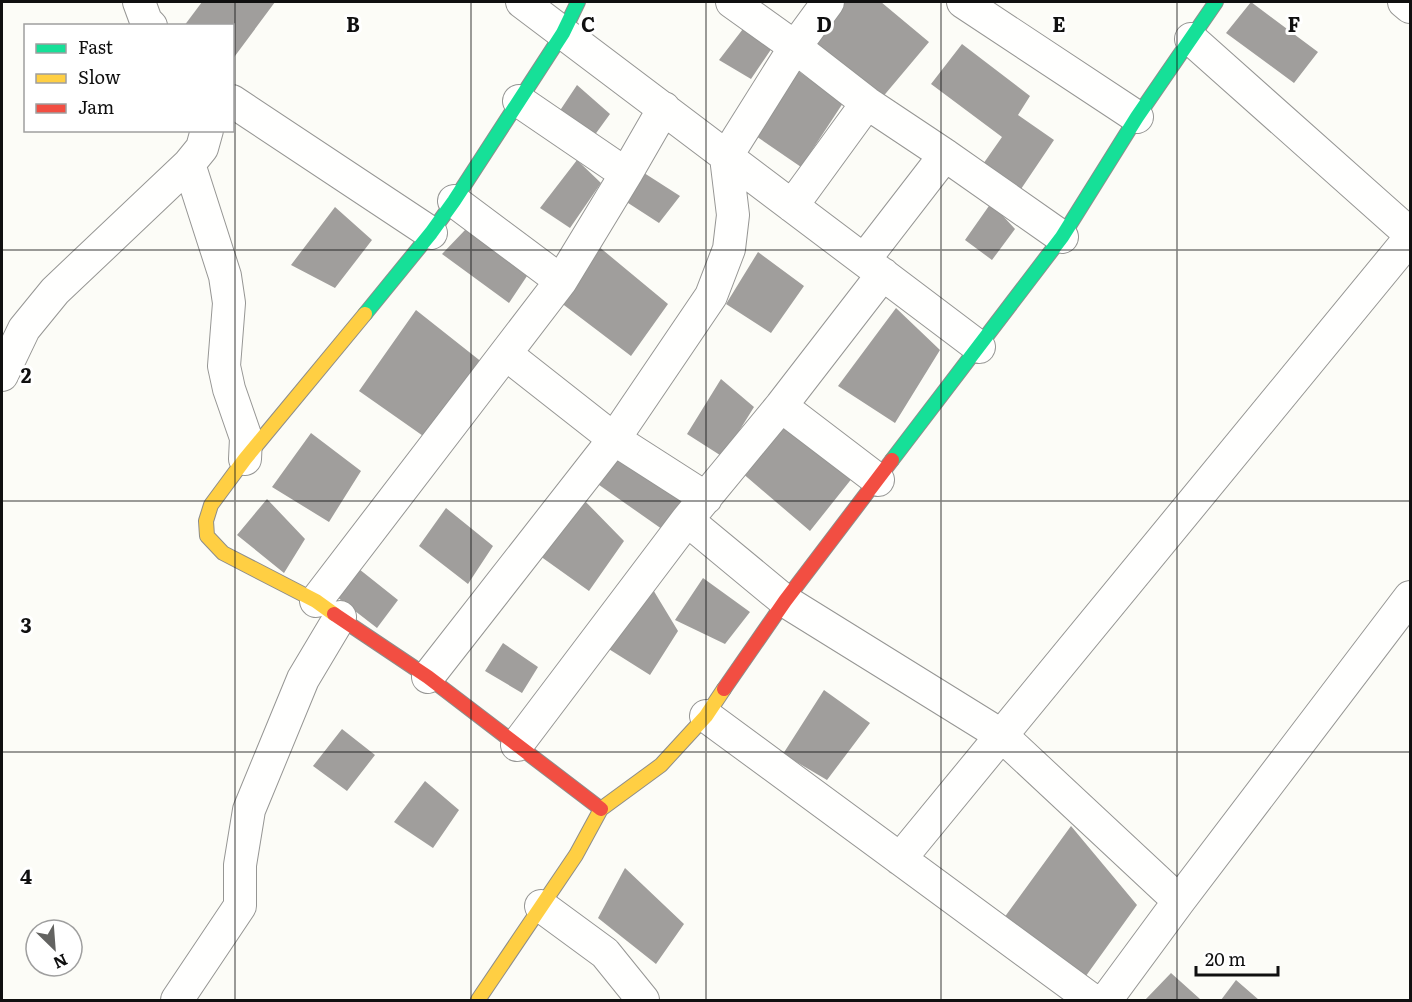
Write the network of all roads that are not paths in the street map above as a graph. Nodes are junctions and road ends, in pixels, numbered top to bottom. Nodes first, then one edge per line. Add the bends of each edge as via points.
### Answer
1 (139, 2) edge
2 (522, 2) edge
3 (578, 2) edge
4 (732, 2) edge
5 (828, 2) edge
6 (963, 2) edge
7 (1216, 2) edge
8 (1404, 2) edge
9 (1410, 7) edge
10 (149, 24) edge
11 (563, 33) junction
12 (1191, 39) junction
13 (795, 47) junction
14 (519, 101) junction
15 (234, 102) edge
16 (867, 103) junction
17 (664, 108) junction
18 (1137, 117) junction
19 (206, 132) edge
20 (945, 154) junction
21 (726, 157) junction
22 (189, 164) junction
23 (626, 174) junction
24 (454, 201) junction
25 (792, 206) junction
26 (430, 233) junction
27 (1410, 236) edge
28 (1062, 237) junction
29 (874, 267) junction
30 (561, 281) junction
31 (979, 347) junction
32 (506, 354) junction
33 (2, 375) edge
34 (781, 406) junction
35 (614, 439) junction
36 (245, 459) junction
37 (878, 480) junction
38 (697, 509) junction
39 (1410, 597) edge
40 (785, 601) junction
41 (328, 609) junction
42 (428, 677) junction
43 (706, 717) junction
44 (1001, 735) junction
45 (517, 745) junction
46 (601, 809) junction
47 (900, 859) junction
48 (1179, 901) junction
49 (541, 906) junction
50 (177, 1000) edge
51 (478, 1000) edge
52 (643, 1000) edge
53 (1092, 1000) edge
54 (1106, 1000) edge

1 - 10 street
2 - 11 street
3 - 11 street
4 - 13 street
5 - 13 street
6 - 18 street
7 - 12 street
8 - 9 street
11 - 14 street
11 - 17 street
12 - 18 street
12 - 27 street
13 - 16 street
13 - 21 street
14 - 23 street
14 - 24 street
15 - 26 street
16 - 20 street
16 - 25 street
17 - 21 street
17 - 23 street
18 - 28 street
19 - 22 street
20 - 28 street
20 - 29 street
21 - 25 street
21 - 35 street via 733,215 729,249 711,296
22 - 33 street via 55,291 24,329
22 - 36 street via 225,276 229,303 224,366 246,438
23 - 30 street
24 - 26 street
24 - 30 street
25 - 29 street
26 - 36 street
27 - 44 street
28 - 31 street
29 - 31 street
29 - 34 street
30 - 32 street
31 - 37 street
32 - 35 street
32 - 41 street
34 - 37 street
34 - 38 street
35 - 38 street
35 - 42 street
36 - 41 street via 211,505 207,536 223,553
37 - 40 street
38 - 40 street
38 - 45 street
39 - 48 street
40 - 43 street
40 - 44 street
41 - 42 street
41 - 50 street via 249,810 240,865 240,906
42 - 45 street
43 - 46 street via 661,765
43 - 47 street
44 - 47 street
44 - 48 street
45 - 46 street
46 - 49 street
47 - 53 street
48 - 54 street
49 - 51 street
49 - 52 street via 605,953

